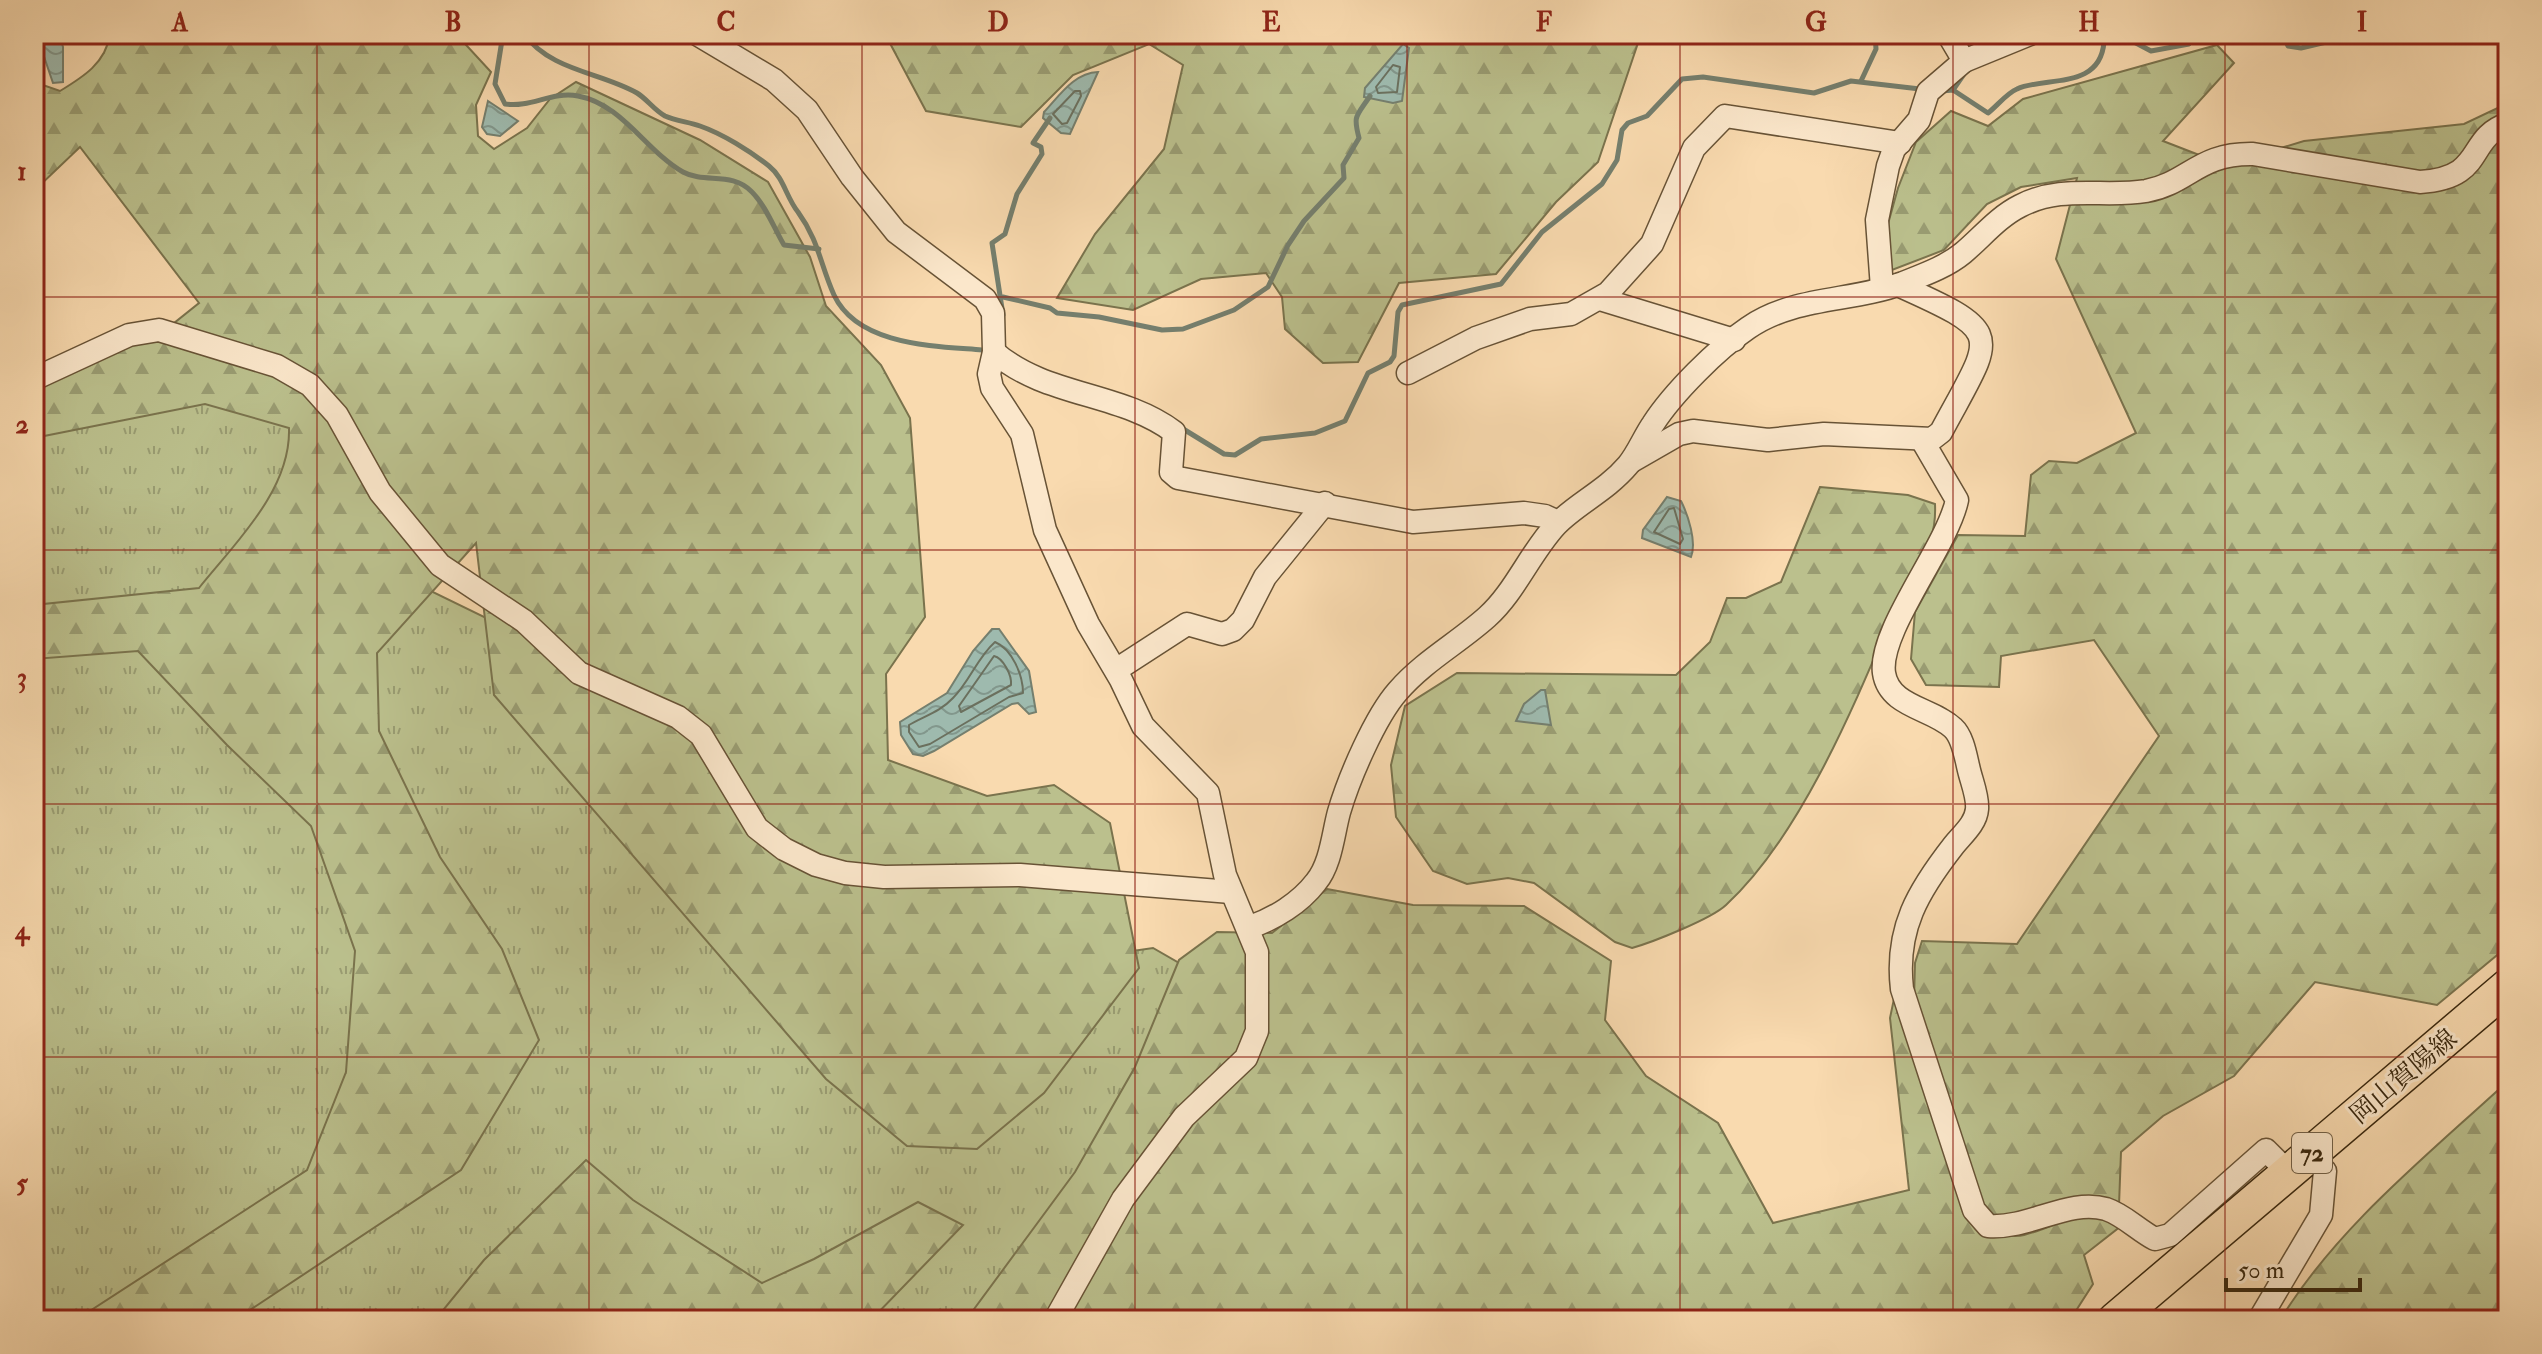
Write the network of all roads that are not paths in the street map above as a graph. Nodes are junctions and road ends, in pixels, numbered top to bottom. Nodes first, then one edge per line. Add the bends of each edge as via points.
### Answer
1 (697, 34) edge
2 (1948, 34) edge
3 (2030, 34) edge
4 (1964, 61) junction
5 (2508, 124) edge
6 (1900, 143) junction
7 (1890, 287) junction
8 (1600, 299) junction
9 (1734, 340) junction
10 (994, 352) junction
11 (1408, 373) dead end
12 (34, 379) edge
13 (1922, 440) junction
14 (1631, 462) junction
15 (1325, 503) junction
16 (1558, 522) junction
17 (1116, 670) junction
18 (1231, 892) junction
19 (1250, 927) junction
20 (2508, 986) edge
21 (2508, 1014) edge
22 (2325, 1171) junction
23 (2289, 1173) junction
24 (1055, 1320) edge
25 (2115, 1320) edge
26 (2150, 1320) edge
27 (2259, 1320) edge

1 - 10 street via 761,71 807,110 896,232 985,299 993,313
2 - 4 street
3 - 4 street
4 - 6 street via 1929,91 1919,120
5 - 7 street via 2489,133 2471,164 2442,181 2230,154 2143,191 2040,197 2001,217 1960,256
6 - 7 street via 1888,166 1877,220
6 - 8 street via 1725,116 1694,148 1652,244
7 - 9 street via 1768,315
7 - 13 street via 1956,311 1982,337 1984,353 1941,432
8 - 9 street
8 - 11 street via 1571,314 1530,319 1476,338
9 - 14 street via 1671,401
10 - 15 street via 1035,377 1154,417 1174,432 1171,472 1178,478
10 - 17 street via 992,388 1022,434 1045,530 1088,624
12 - 18 street via 129,335 159,330 277,366 310,385 337,415 380,492 440,565 524,621 579,673 678,717 701,735 757,828 816,865 884,877 1020,875
13 - 14 street via 1824,434 1768,440 1693,431
13 - 23 street via 1957,500 1948,530 1895,630 1884,673 1888,688 1899,698 1953,728 1978,804 1976,817 1931,874 1912,908 1899,958 1902,989 1974,1210 1988,1226 2008,1227 2084,1205 2108,1210 2155,1239 2170,1235 2266,1150
14 - 16 street via 1603,491
15 - 16 street via 1413,522 1524,513
15 - 17 street via 1265,577 1233,630 1222,634 1187,624
16 - 19 street via 1488,616 1397,692 1341,806 1316,883 1271,920
17 - 18 street via 1143,726 1208,793
18 - 19 street
19 - 24 street via 1257,952 1257,1031 1246,1058 1184,1117 1123,1199
20 - 23 main road, 岡山賀陽線 / 72
21 - 22 main road, 岡山賀陽線 / 72
22 - 26 main road, 岡山賀陽線 / 72
22 - 27 street via 2321,1215
23 - 25 main road, 岡山賀陽線 / 72

